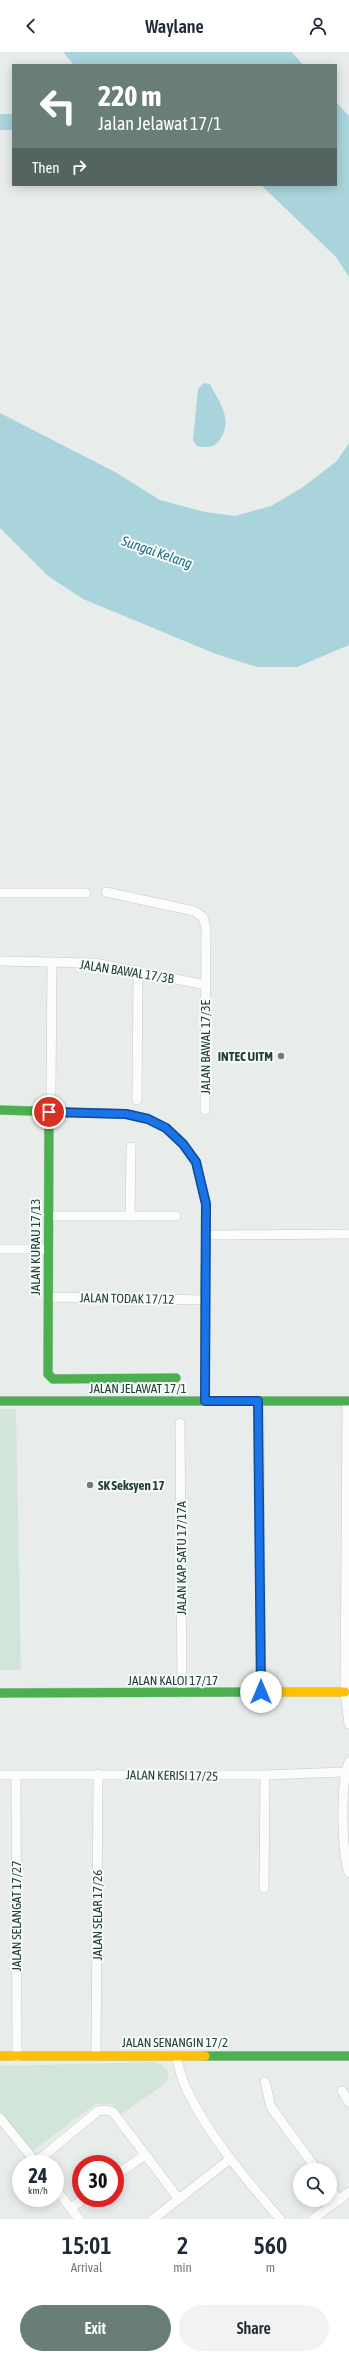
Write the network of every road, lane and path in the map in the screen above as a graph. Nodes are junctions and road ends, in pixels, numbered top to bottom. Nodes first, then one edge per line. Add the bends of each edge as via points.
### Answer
1 (106, 892) dead end
2 (0, 893) edge
3 (86, 893) dead end
4 (0, 961) edge
5 (52, 962) junction
6 (138, 971) junction
7 (206, 985) junction
8 (51, 1092) dead end
9 (137, 1100) dead end
10 (0, 1110) edge
11 (205, 1110) dead end
12 (49, 1112) junction
13 (131, 1147) dead end
14 (48, 1216) junction
15 (130, 1216) junction
16 (176, 1216) dead end
17 (349, 1234) edge
18 (206, 1235) junction
19 (0, 1249) edge
20 (48, 1249) junction
21 (48, 1297) junction
22 (206, 1300) junction
23 (176, 1378) dead end
24 (0, 1401) edge
25 (205, 1401) junction
26 (258, 1401) junction
27 (348, 1401) edge
28 (180, 1422) dead end
29 (261, 1692) junction
30 (345, 1692) junction
31 (0, 1693) edge
32 (182, 1693) junction
33 (349, 1724) edge
34 (349, 1762) edge
35 (344, 1772) junction
36 (98, 1774) junction
37 (0, 1775) edge
38 (16, 1775) junction
39 (265, 1775) junction
40 (349, 1874) edge
41 (264, 1888) dead end
42 (96, 2055) junction
43 (0, 2056) edge
44 (176, 2056) junction
45 (349, 2056) edge
46 (17, 2057) junction
47 (265, 2082) dead end
48 (342, 2091) dead end
49 (349, 2102) edge
50 (0, 2118) edge
51 (30, 2155) edge
52 (46, 2155) edge
53 (145, 2155) junction
54 (230, 2159) junction
55 (312, 2163) edge
56 (124, 2170) edge
57 (349, 2192) edge
58 (337, 2197) edge
59 (178, 2198) junction
60 (64, 2199) edge
61 (339, 2200) junction
62 (71, 2208) joint
63 (79, 2219) edge
64 (153, 2219) edge
65 (280, 2219) edge
66 (313, 2219) edge

1 - 7 street, JALAN BAWAL 17/3E via 194,911 203,917 206,928
2 - 3 street
4 - 5 street, JALAN BAWAL 17/3B
5 - 6 street, JALAN BAWAL 17/3B via 95,963
5 - 8 street
6 - 7 street, JALAN BAWAL 17/3B
6 - 9 street
7 - 11 street, JALAN BAWAL 17/3E
10 - 12 street
12 - 14 street, JALAN KURAU 17/13
12 - 18 street via 126,1114 148,1119 166,1128 183,1144 196,1162 206,1204
13 - 15 street
14 - 15 street
14 - 20 street, JALAN KURAU 17/13
15 - 16 street
17 - 18 street
18 - 22 street
19 - 20 street
20 - 21 street, JALAN KURAU 17/13
21 - 22 street, JALAN TODAK 17/12
21 - 23 street, JALAN KURAU 17/13 via 48,1374 53,1379
22 - 25 street
24 - 25 street, JALAN JELAWAT 17/1
25 - 26 street, JALAN JELAWAT 17/1
26 - 27 street, JALAN JELAWAT 17/1
26 - 29 street
27 - 30 street
28 - 32 street, JALAN KAP SATU 17/17A
29 - 30 street, JALAN KALOI 17/17
29 - 32 street, JALAN KALOI 17/17
30 - 33 street
31 - 32 street, JALAN KALOI 17/17
34 - 35 street
35 - 39 street, JALAN KERISI 17/25
35 - 40 street via 344,1828
36 - 38 street, JALAN KERISI 17/25
36 - 39 street, JALAN KERISI 17/25
36 - 42 street, JALAN SELAR 17/26
37 - 38 street, JALAN KERISI 17/25
38 - 46 street, JALAN SELANGAT 17/27
39 - 41 street
42 - 44 street, JALAN SENANGIN 17/2
42 - 46 street, JALAN SENANGIN 17/2
43 - 46 street, JALAN SENANGIN 17/2
44 - 45 street, JALAN SENANGIN 17/2
44 - 54 street via 185,2086 205,2124
47 - 55 street via 271,2108
48 - 49 street
50 - 51 street
52 - 53 street via 98,2111 106,2110 113,2112
53 - 56 street
53 - 59 street
54 - 59 street
54 - 65 street
57 - 61 street
58 - 61 street
59 - 64 street
60 - 62 street
61 - 66 street
62 - 63 street

